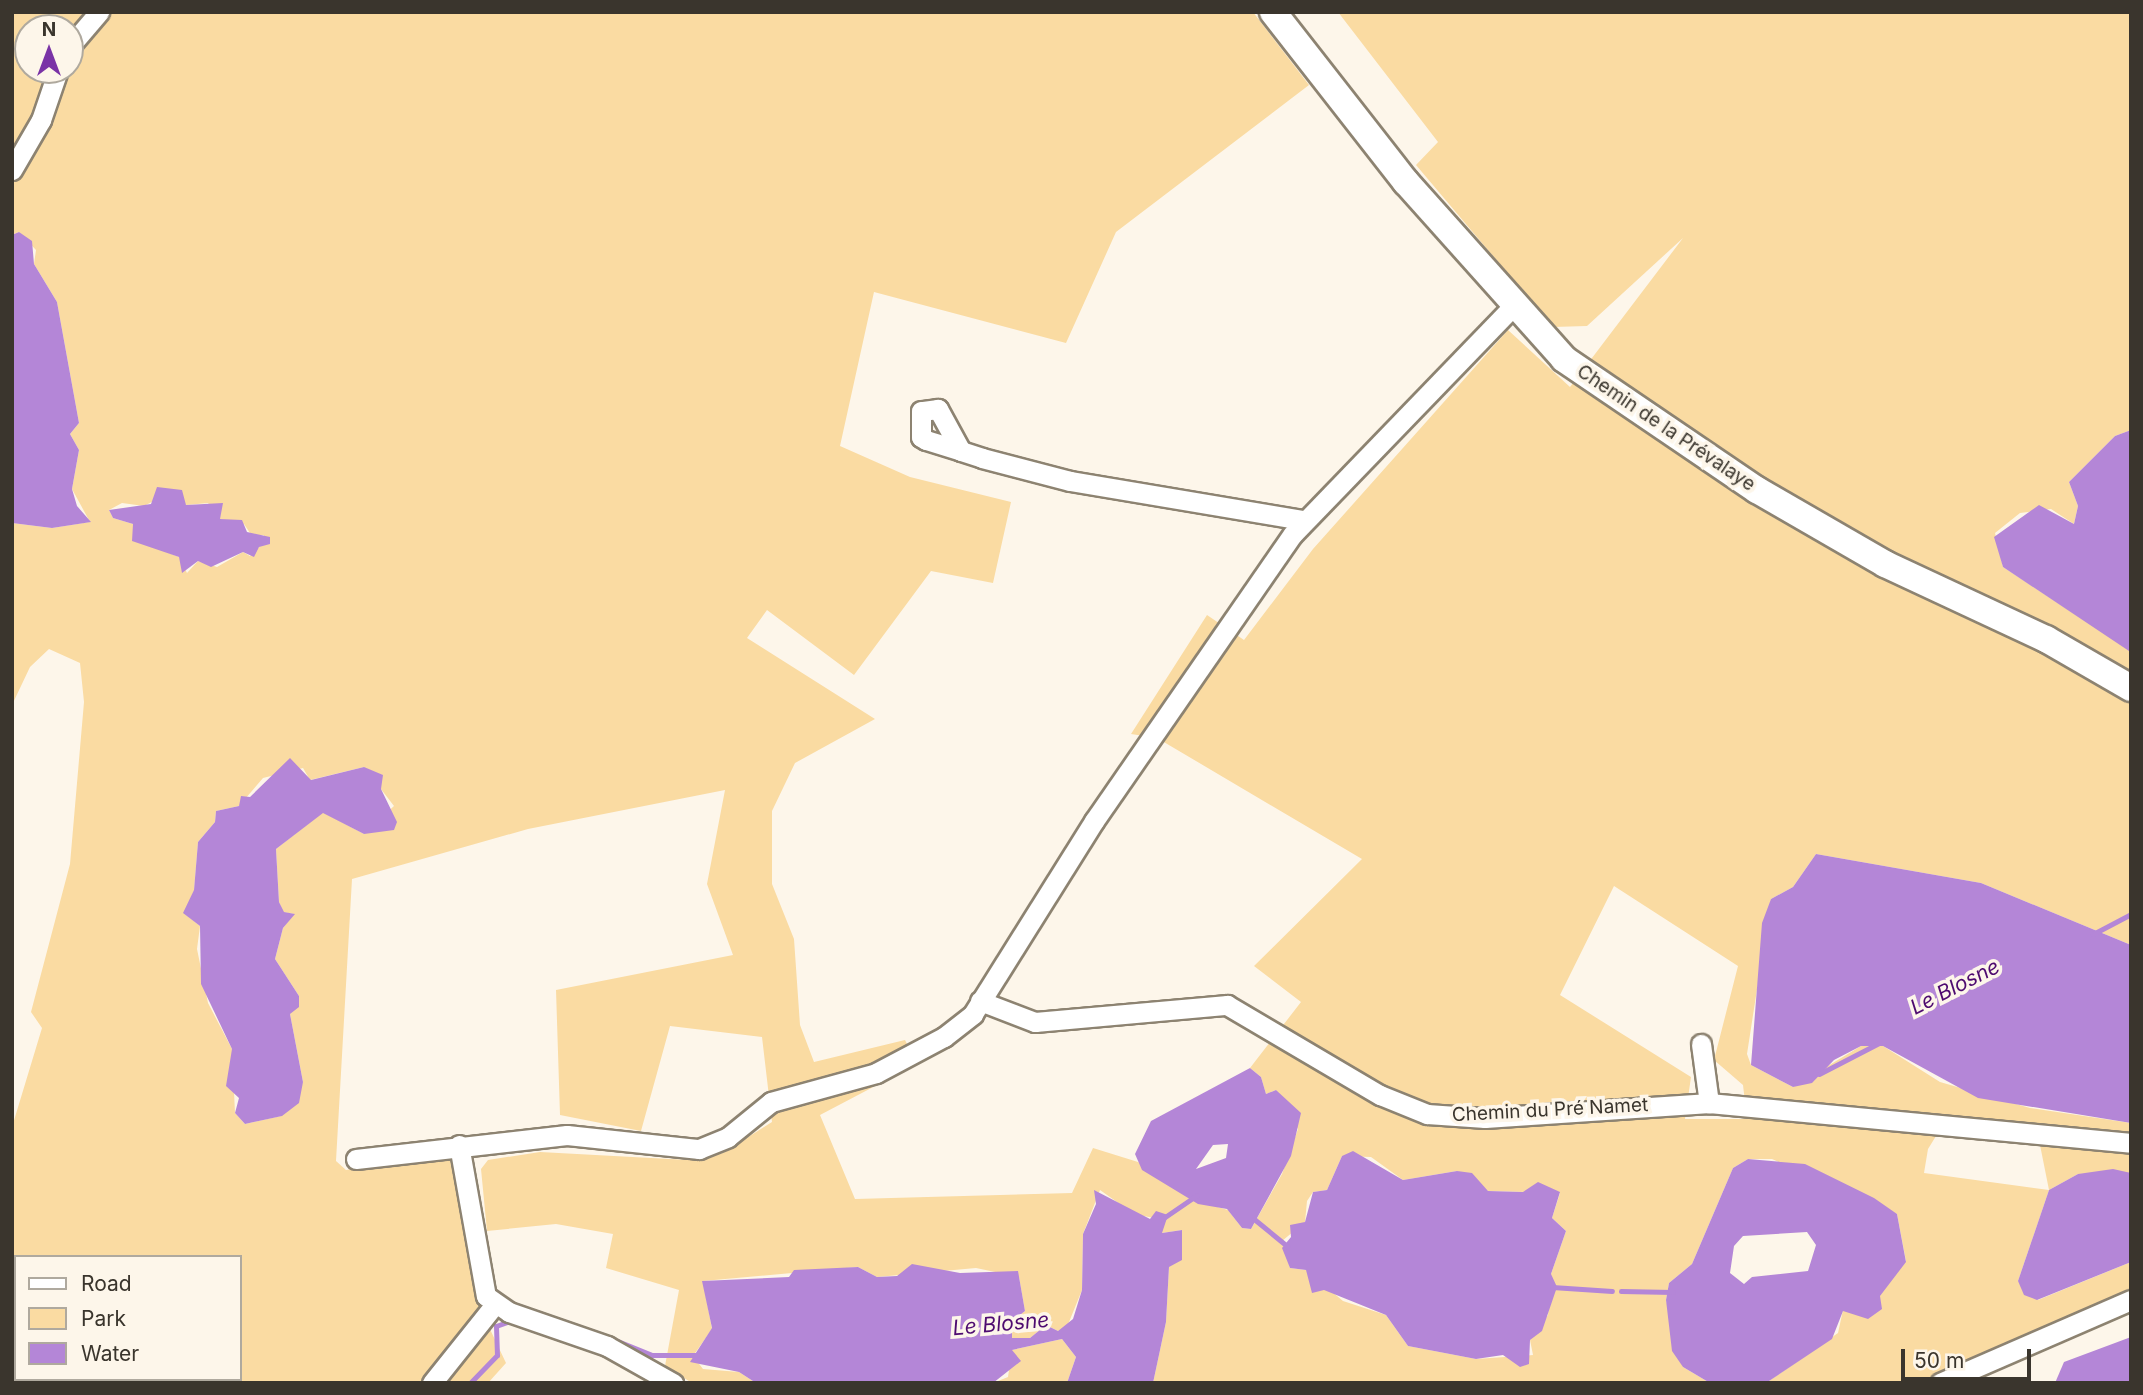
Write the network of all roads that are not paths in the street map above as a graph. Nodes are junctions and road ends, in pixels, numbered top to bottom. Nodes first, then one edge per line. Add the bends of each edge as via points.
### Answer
1 (99, 12) edge
2 (1273, 12) edge
3 (84, 30) edge
4 (53, 84) edge
5 (12, 170) edge
6 (1512, 307) junction
7 (961, 451) dead end
8 (1303, 520) junction
9 (2131, 688) edge
10 (981, 1001) junction
11 (1701, 1044) dead end
12 (1709, 1103) junction
13 (2131, 1143) edge
14 (460, 1145) junction
15 (356, 1159) dead end
16 (2131, 1300) edge
17 (495, 1304) junction
18 (432, 1383) edge
19 (673, 1383) edge
20 (1940, 1383) edge

1 - 3 street
2 - 6 street, Chemin de la Prévalaye
4 - 5 street via 41,120
6 - 8 street
6 - 9 street, Chemin de la Prévalaye via 1584,374 1757,490 1885,564 2046,639
7 - 8 street via 1037,481
8 - 10 street via 1204,656
10 - 12 street, Chemin du Pré Namet via 1035,1022 1227,1005 1380,1095 1427,1114 1485,1118
10 - 14 street via 960,1025 925,1049 876,1073 771,1102 707,1146 566,1135
11 - 12 street
12 - 13 street, Chemin du Pré Namet
14 - 15 street
14 - 17 street via 479,1278
16 - 20 street
17 - 18 street
17 - 19 street via 580,1334

